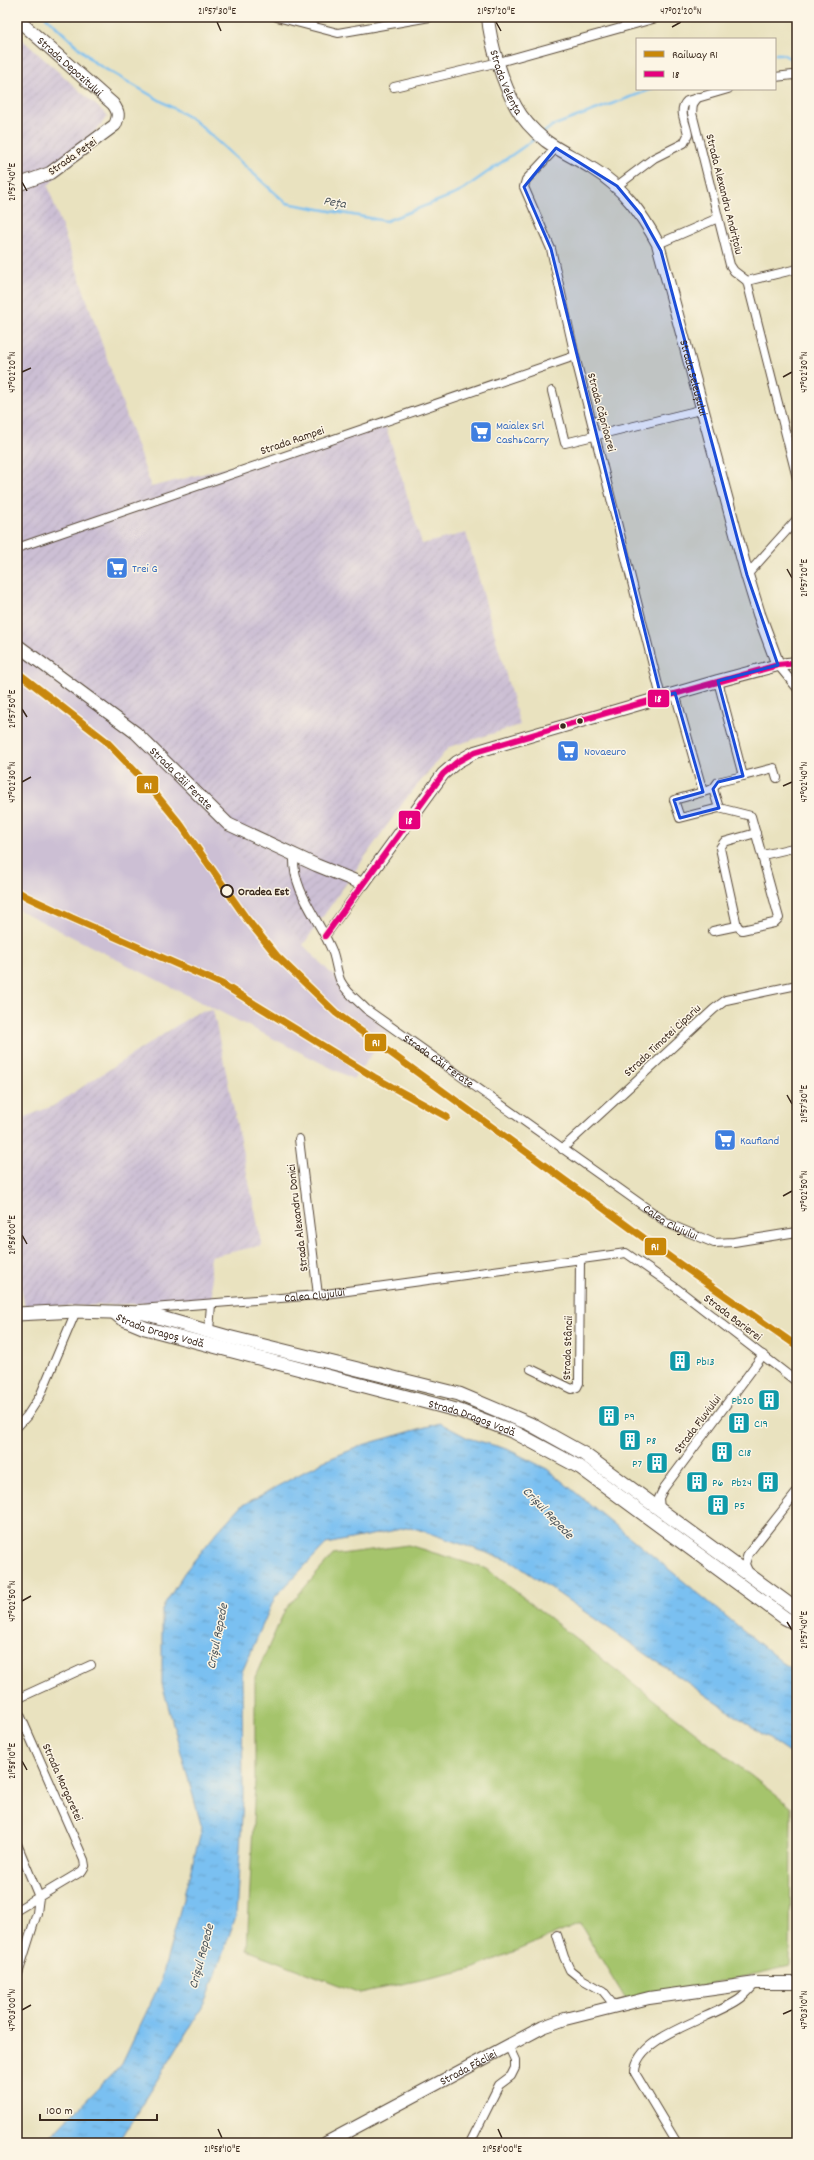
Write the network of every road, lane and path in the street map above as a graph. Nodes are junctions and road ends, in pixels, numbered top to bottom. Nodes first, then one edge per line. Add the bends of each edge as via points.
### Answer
1 (277, 17) edge
2 (430, 17) edge
3 (488, 17) edge
4 (660, 17) edge
5 (17, 19) edge
6 (498, 62) junction
7 (796, 75) edge
8 (776, 77) edge
9 (394, 87) dead end
10 (724, 90) edge
11 (698, 97) junction
12 (119, 117) joint
13 (543, 137) joint
14 (556, 148) junction
15 (17, 185) edge
16 (617, 186) junction
17 (718, 218) junction
18 (658, 244) junction
19 (797, 269) edge
20 (747, 281) junction
21 (575, 356) junction
22 (552, 392) dead end
23 (704, 410) junction
24 (597, 436) junction
25 (794, 454) edge
26 (797, 478) edge
27 (797, 519) edge
28 (17, 548) edge
29 (747, 575) junction
30 (17, 645) edge
31 (797, 663) edge
32 (778, 665) junction
33 (797, 671) edge
34 (718, 681) junction
35 (797, 688) edge
36 (675, 693) junction
37 (661, 697) junction
38 (743, 776) junction
39 (777, 778) dead end
40 (713, 789) junction
41 (703, 792) junction
42 (719, 808) junction
43 (756, 834) junction
44 (797, 847) edge
45 (294, 855) junction
46 (763, 855) junction
47 (362, 884) junction
48 (737, 926) junction
49 (713, 931) dead end
50 (325, 936) junction
51 (797, 985) edge
52 (300, 1139) dead end
53 (562, 1148) junction
54 (797, 1232) edge
55 (610, 1255) joint
56 (580, 1259) junction
57 (318, 1295) junction
58 (211, 1304) junction
59 (76, 1311) junction
60 (115, 1313) junction
61 (17, 1314) edge
62 (145, 1328) junction
63 (209, 1331) junction
64 (225, 1342) junction
65 (763, 1355) junction
66 (531, 1369) dead end
67 (797, 1382) edge
68 (17, 1427) edge
69 (664, 1488) junction
70 (797, 1492) edge
71 (644, 1498) junction
72 (660, 1510) junction
73 (748, 1554) junction
74 (728, 1560) junction
75 (751, 1577) junction
76 (797, 1610) edge
77 (797, 1624) edge
78 (91, 1665) dead end
79 (17, 1699) edge
80 (17, 1708) edge
81 (17, 1844) edge
82 (40, 1897) junction
83 (17, 1910) edge
84 (557, 1935) dead end
85 (17, 1977) edge
86 (756, 1983) junction
87 (797, 1983) edge
88 (615, 2006) junction
89 (508, 2045) junction
90 (326, 2143) edge
91 (470, 2143) edge
92 (677, 2143) edge

1 - 2 street via 338,33
3 - 6 street, Strada Velența
4 - 6 street
5 - 12 street, Strada Depozitului via 113,104 118,110
6 - 9 street
6 - 13 street, Strada Velența via 516,107 530,126
7 - 8 street
10 - 11 street
11 - 16 street via 687,101 684,106 683,114 688,135 684,143 654,158
11 - 17 street, Strada Alexandru Andrițoiu via 692,109
12 - 15 street, Strada Peței via 115,125 50,173
13 - 14 street, Strada Seleușului
14 - 16 street, Strada Seleușului via 594,169
14 - 21 street, Strada Căprioarei via 526,180 524,187 551,249
16 - 18 street, Strada Seleușului via 641,215
17 - 18 street
17 - 20 street, Strada Alexandru Andrițoiu via 730,265
18 - 23 street, Strada Seleușului
19 - 20 street
20 - 25 street
21 - 24 street, Strada Căprioarei
21 - 28 street, Strada Rampei
22 - 24 street via 566,443
23 - 24 street
23 - 29 street, Strada Seleușului
24 - 37 street, Strada Căprioarei
25 - 26 street
27 - 29 street
29 - 32 street, Strada Seleușului
30 - 45 street, Strada Căii Ferate via 136,733 228,824
31 - 32 street
32 - 33 street
32 - 34 street
32 - 35 street
34 - 36 street
34 - 38 street
36 - 37 street
36 - 41 street
37 - 47 street via 482,750 457,762 443,774
38 - 39 street via 774,768
38 - 40 street via 718,782
40 - 41 street
40 - 42 street
41 - 42 street via 674,800 680,818
42 - 43 street via 751,816
43 - 46 street
43 - 48 street via 724,842 720,848
44 - 46 street
45 - 47 street, Strada Căii Ferate
45 - 50 street, Strada Căii Ferate via 295,875 300,892
46 - 48 street via 778,921 742,930
47 - 50 street
48 - 49 street
50 - 53 street, Strada Căii Ferate via 340,981 366,1009
51 - 53 street, Strada Timotei Cipariu via 726,1000
52 - 57 street, Strada Alexandru Donici
53 - 54 street, Calea Clujului via 652,1214 699,1238 714,1243 734,1242
55 - 56 street, Calea Clujului
55 - 65 street, Strada Barierei via 626,1253
56 - 57 street, Calea Clujului
56 - 66 street, Strada Stâncii via 580,1383 572,1389
57 - 58 street, Calea Clujului
58 - 60 street, Calea Clujului via 133,1309
58 - 63 street
59 - 60 main road, Calea Clujului
59 - 61 main road, Calea Clujului
59 - 68 street via 40,1396 28,1416
60 - 62 main road, Strada Dragoș Vodă
60 - 63 main road, Strada Dragoș Vodă via 144,1313
62 - 63 main road via 157,1325 200,1338 205,1338
62 - 64 main road, Strada Dragoș Vodă
63 - 64 main road, Strada Dragoș Vodă
64 - 71 main road, Strada Dragoș Vodă via 459,1394 530,1424 584,1454
64 - 77 main road, Strada Dragoș Vodă via 460,1412 514,1432 581,1468 785,1618
65 - 67 street, Strada Barierei
65 - 69 street, Strada Fluviului
69 - 71 street
69 - 72 street via 659,1498
70 - 73 street
71 - 72 main road, Strada Dragoș Vodă
72 - 74 main road, Strada Dragoș Vodă
73 - 74 street via 740,1559
73 - 75 street via 745,1564
74 - 75 main road, Strada Dragoș Vodă
75 - 76 main road, Strada Dragoș Vodă
78 - 79 street
80 - 82 street, Strada Margaretei via 85,1866 82,1871
81 - 82 street
82 - 83 street
82 - 85 street
84 - 88 street via 570,1970 603,1991
86 - 87 street, Strada Făcliei
86 - 88 street, Strada Făcliei via 649,1998
86 - 92 street via 741,1999 665,2037 638,2059 635,2073
88 - 89 street, Strada Făcliei via 552,2023
89 - 90 street, Strada Făcliei
89 - 91 street via 515,2060 515,2068 511,2076 499,2085

